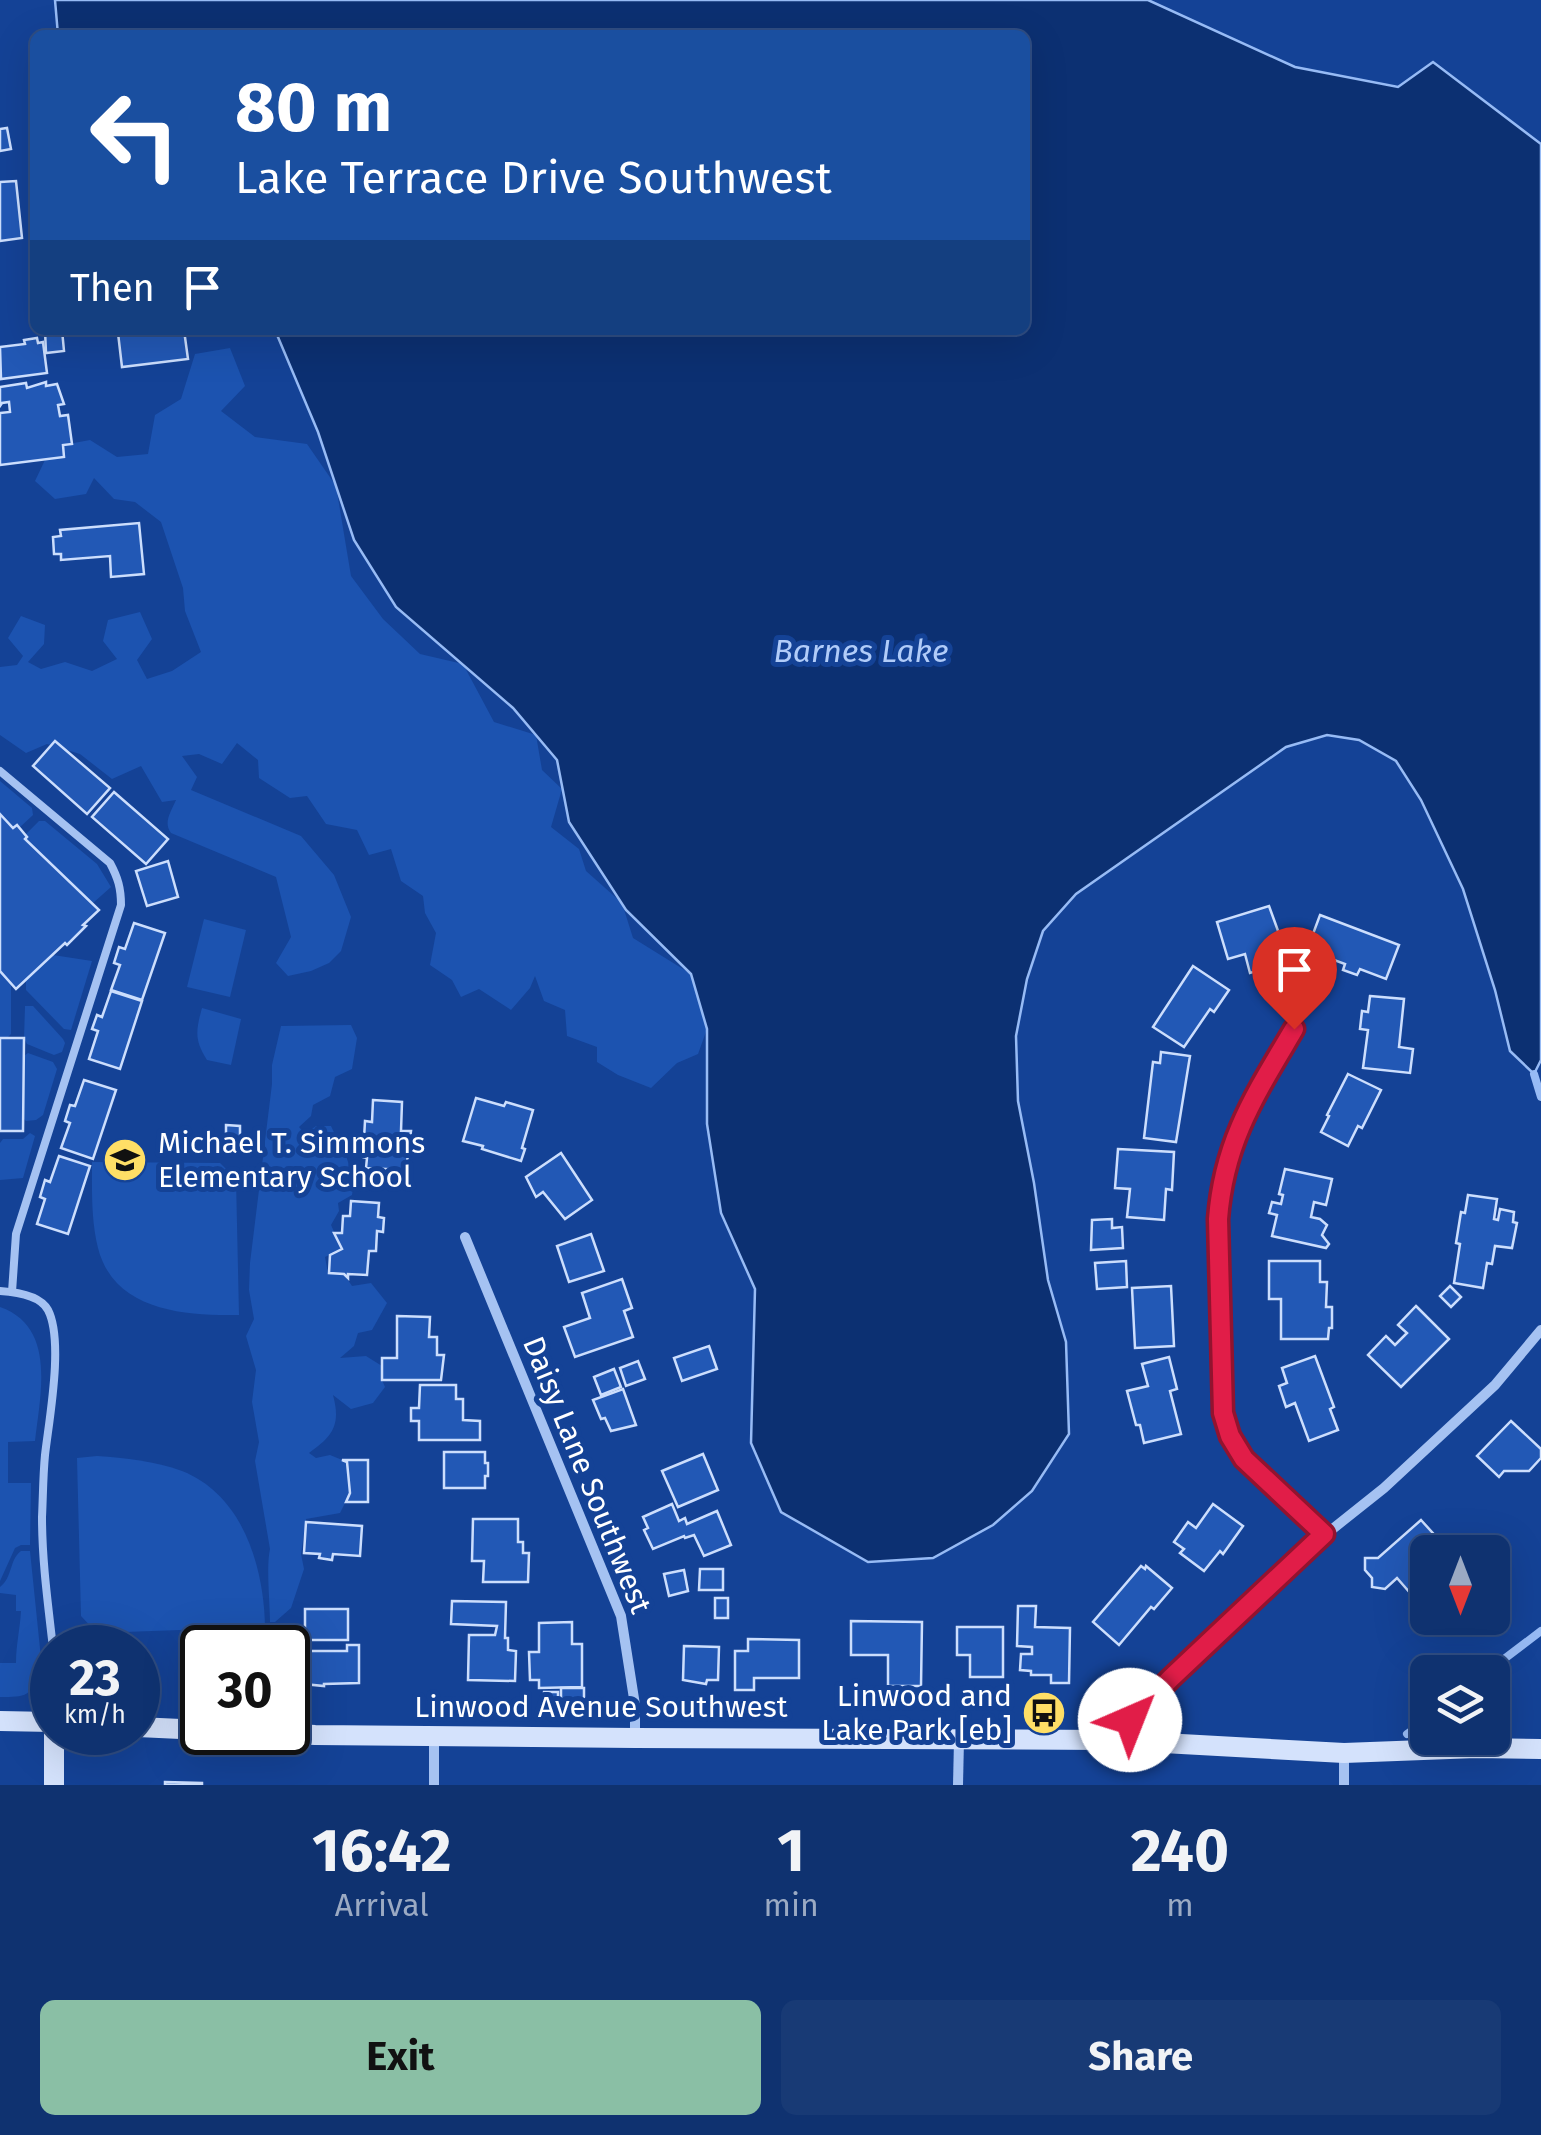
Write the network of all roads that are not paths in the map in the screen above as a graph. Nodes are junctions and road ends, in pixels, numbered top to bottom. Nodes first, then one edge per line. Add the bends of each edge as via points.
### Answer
1 (0, 771) edge
2 (1294, 1029) dead end
3 (465, 1237) dead end
4 (0, 1291) edge
5 (12, 1292) junction
6 (1541, 1330) edge
7 (1324, 1534) junction
8 (50, 1625) edge
9 (0, 1722) edge
10 (30, 1722) edge
11 (310, 1733) edge
12 (434, 1736) junction
13 (635, 1738) junction
14 (959, 1738) junction
15 (1110, 1740) junction
16 (1541, 1749) edge
17 (1344, 1753) junction
18 (54, 1755) edge
19 (54, 1785) edge
20 (434, 1785) edge
21 (958, 1785) edge
22 (1344, 1785) edge

1 - 5 lane via 110,863 121,889 16,1234
2 - 7 street via 1249,1105 1220,1192 1223,1413 1244,1459
3 - 13 street, Daisy Lane Southwest via 621,1616
4 - 5 lane
5 - 8 lane via 47,1307 52,1323 42,1516
6 - 7 street via 1495,1384
7 - 15 street
9 - 10 street
11 - 12 street, Linwood Avenue Southwest
12 - 13 street, Linwood Avenue Southwest
12 - 20 street
13 - 14 street, Linwood Avenue Southwest
14 - 15 street, Linwood Avenue Southwest
14 - 21 street
15 - 17 street, Linwood Avenue Southwest
16 - 17 street, Linwood Avenue Southwest
17 - 22 street
18 - 19 street

